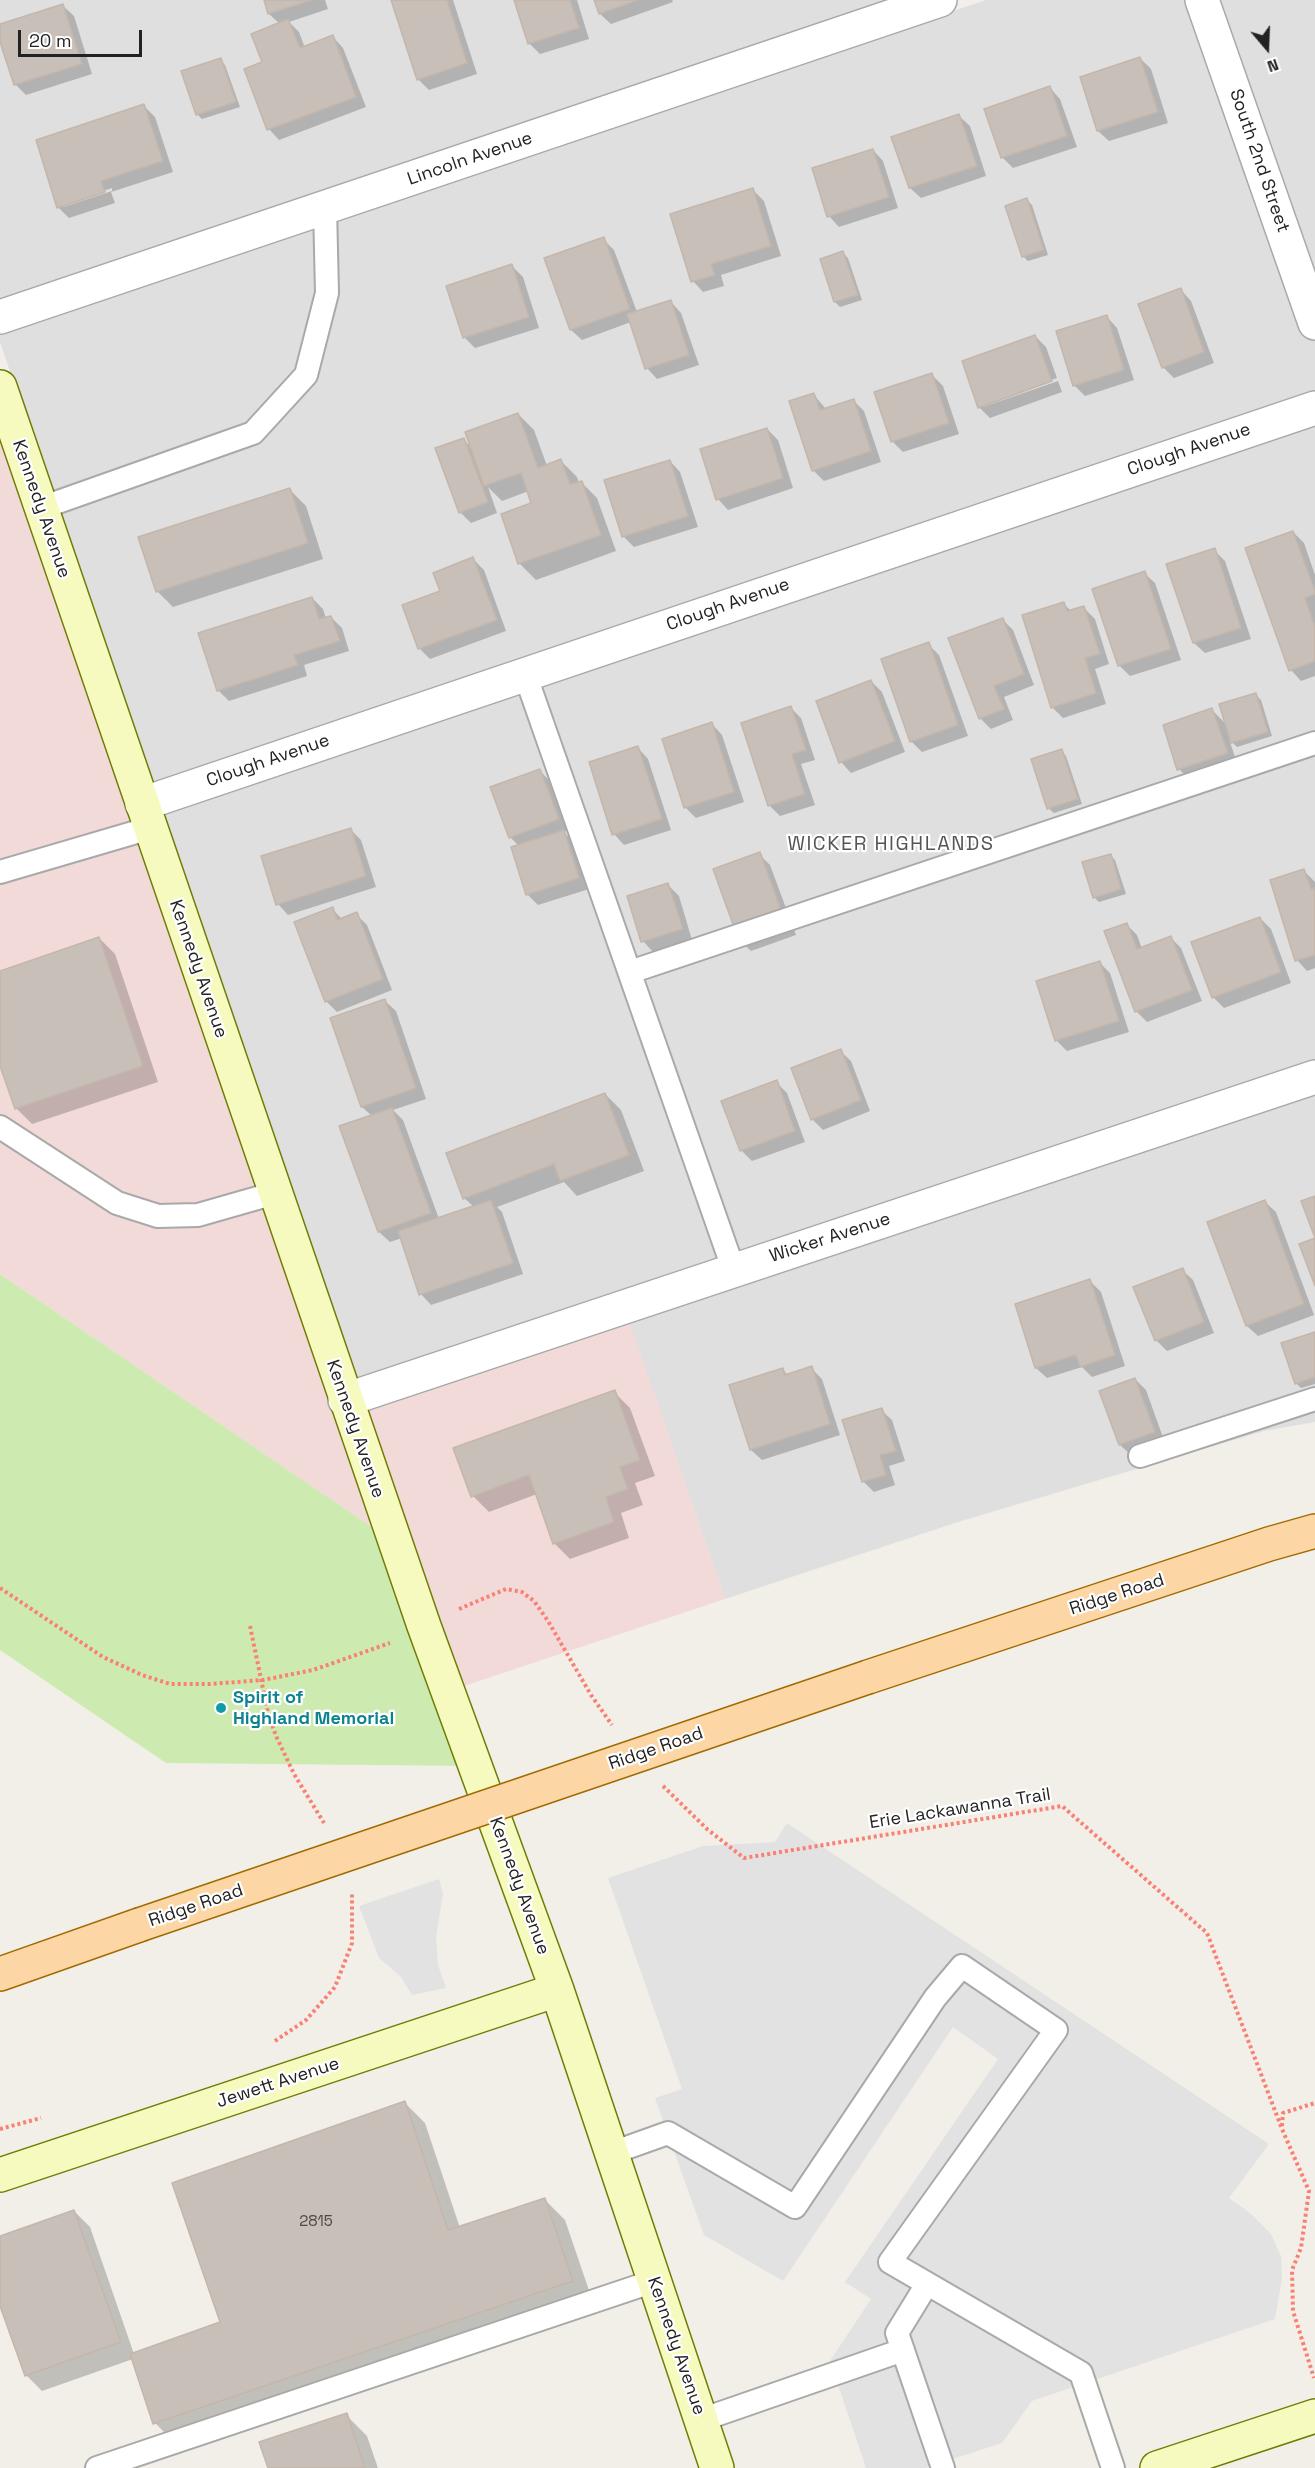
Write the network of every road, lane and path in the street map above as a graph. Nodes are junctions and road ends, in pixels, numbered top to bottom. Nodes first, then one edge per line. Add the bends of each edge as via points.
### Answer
1 (940, 0) edge
2 (1202, 0) edge
3 (325, 207) junction
4 (0, 317) edge
5 (1315, 323) edge
6 (0, 387) edge
7 (1315, 408) edge
8 (41, 508) junction
9 (525, 674) junction
10 (1315, 742) edge
11 (146, 816) junction
12 (0, 872) edge
13 (630, 972) junction
14 (1315, 1077) edge
15 (0, 1127) edge
16 (275, 1193) junction
17 (734, 1270) junction
18 (1315, 1399) edge
19 (345, 1400) junction
20 (1140, 1456) dead end
21 (1315, 1531) edge
22 (0, 1588) edge
23 (472, 1602) dead end
24 (250, 1626) dead end
25 (388, 1644) dead end
26 (263, 1680) junction
27 (616, 1731) dead end
28 (659, 1782) dead end
29 (326, 1827) dead end
30 (350, 1889) dead end
31 (0, 1974) edge
32 (557, 1990) junction
33 (266, 2047) dead end
34 (1315, 2103) edge
35 (51, 2116) dead end
36 (0, 2129) edge
37 (1282, 2129) junction
38 (612, 2153) junction
39 (0, 2175) edge
40 (654, 2281) junction
41 (927, 2284) junction
42 (903, 2350) junction
43 (1315, 2382) edge
44 (1315, 2416) edge
45 (701, 2420) junction
46 (96, 2468) edge
47 (717, 2468) edge
48 (943, 2468) edge
49 (1113, 2468) edge
50 (1157, 2468) edge

1 - 3 street, Lincoln Avenue
2 - 5 street, South 2nd Street
3 - 4 street, Lincoln Avenue
3 - 8 lane via 327,293 306,375 253,433
6 - 8 street, Kennedy Avenue
7 - 9 street, Clough Avenue
8 - 11 street, Kennedy Avenue
9 - 11 street, Clough Avenue
9 - 13 lane
10 - 13 lane
11 - 12 lane
11 - 16 street, Kennedy Avenue
13 - 17 lane
14 - 17 street, Wicker Avenue
15 - 16 lane via 117,1203 158,1216 198,1215
16 - 19 street, Kennedy Avenue
17 - 19 street, Wicker Avenue
18 - 20 lane
19 - 32 street, Kennedy Avenue
21 - 31 main road, Ridge Road, bridge via 868,1677
22 - 26 path via 104,1657 142,1675 170,1684
23 - 27 path via 506,1589 522,1592 534,1601
24 - 26 path
25 - 26 path via 313,1670
26 - 29 path via 276,1736
28 - 37 path, Erie Lackawanna Trail via 744,1858 1062,1806 1207,1933
30 - 33 path via 352,1943 335,1987 306,2020
32 - 38 street, Kennedy Avenue
32 - 39 street, Jewett Avenue
34 - 37 path via 1283,2113
35 - 36 path
37 - 43 path, Erie Lackawanna Trail via 1309,2192 1301,2248 1292,2270 1293,2311
38 - 40 street, Kennedy Avenue
38 - 41 lane via 668,2133 795,2207 934,1998 962,1966 1056,2030 890,2262
40 - 45 street, Kennedy Avenue
40 - 46 lane
41 - 42 lane via 897,2333
41 - 49 lane via 1081,2373
42 - 45 lane
42 - 48 lane
44 - 50 street
45 - 47 street, Kennedy Avenue

